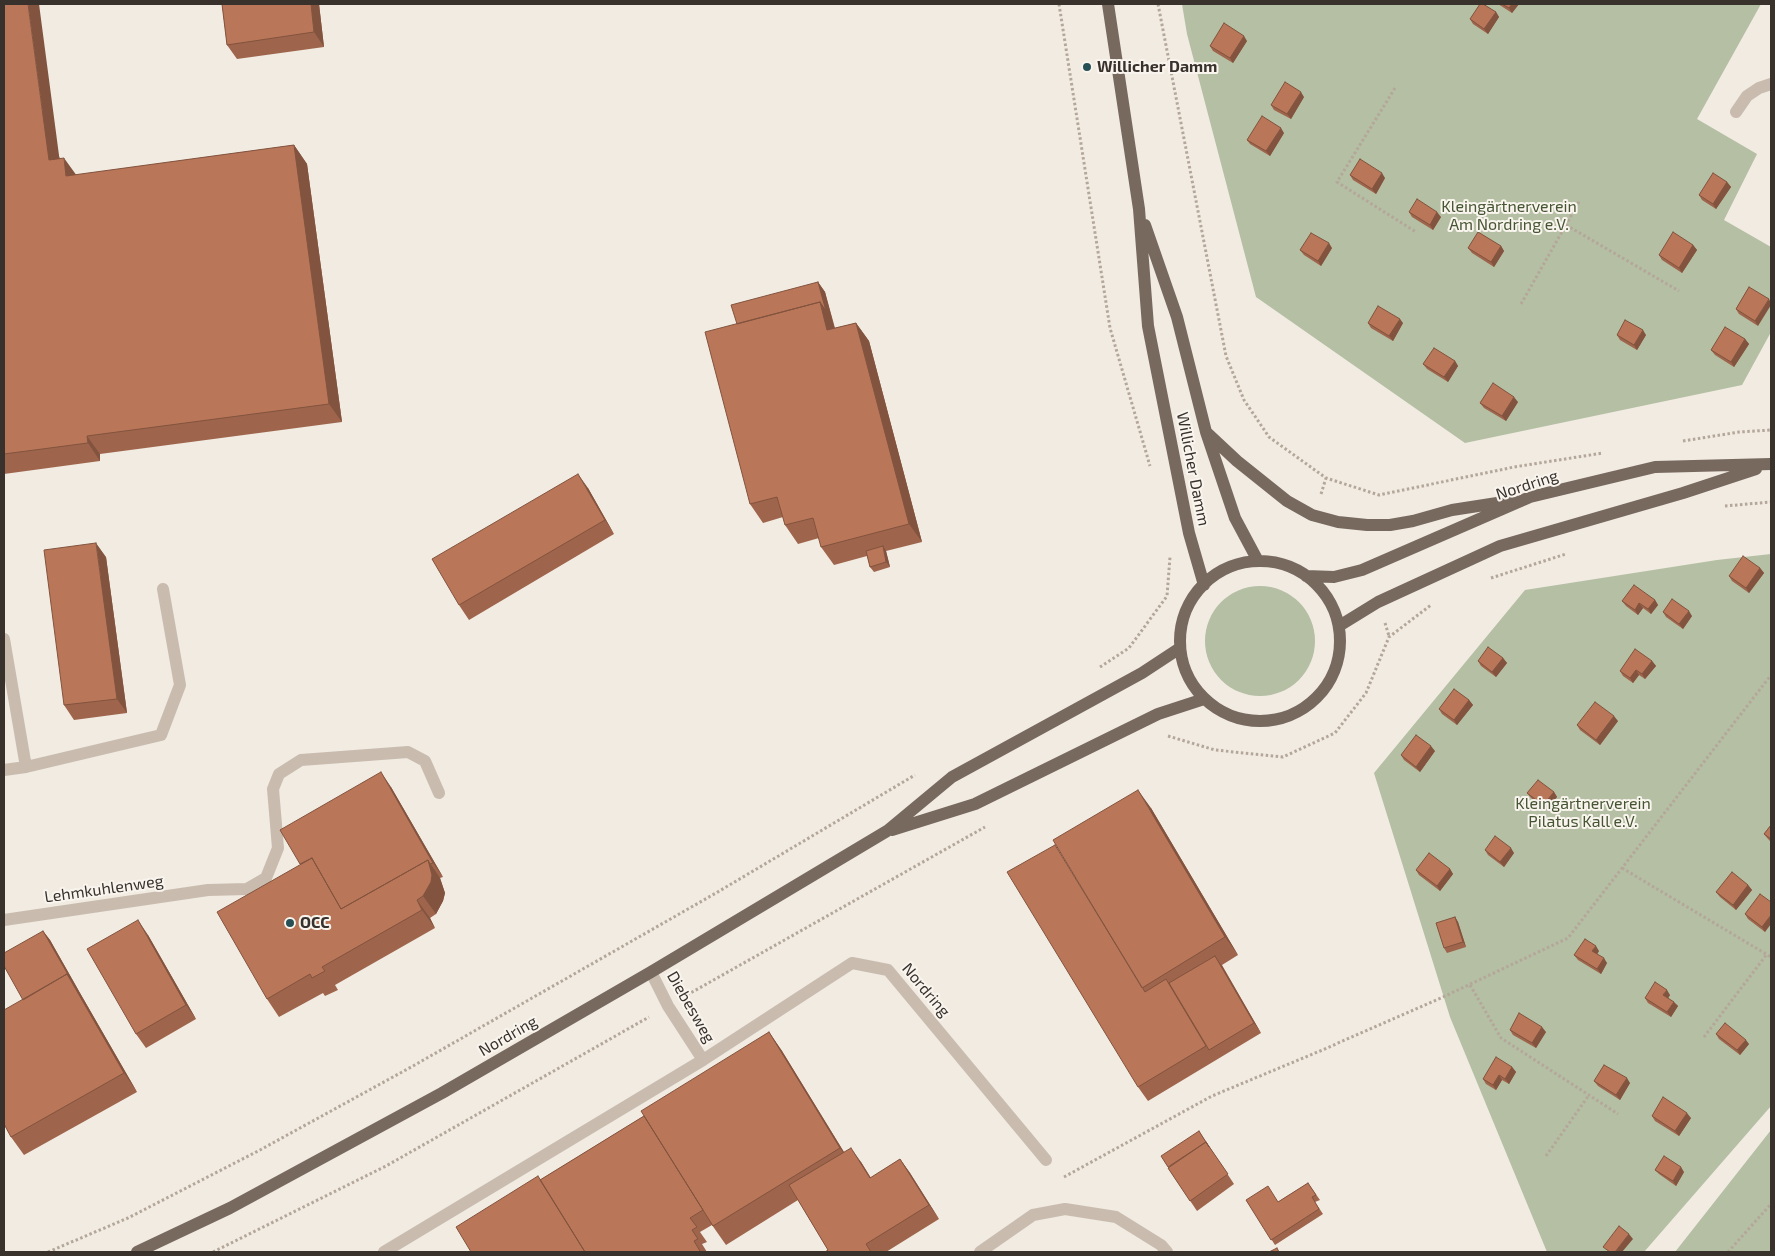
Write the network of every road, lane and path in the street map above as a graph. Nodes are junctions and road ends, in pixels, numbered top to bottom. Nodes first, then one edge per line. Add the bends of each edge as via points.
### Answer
1 (1059, 4) edge
2 (1108, 4) edge
3 (1158, 4) edge
4 (1771, 84) edge
5 (1395, 88) dead end
6 (1736, 112) dead end
7 (1580, 200) dead end
8 (1139, 209) junction
9 (1566, 225) junction
10 (1416, 232) dead end
11 (1679, 291) dead end
12 (1521, 304) dead end
13 (1771, 430) edge
14 (1206, 432) junction
15 (1680, 441) dead end
16 (1612, 452) dead end
17 (1769, 464) edge
18 (1152, 472) dead end
19 (1530, 497) junction
20 (1771, 502) edge
21 (1717, 506) dead end
22 (1170, 548) dead end
23 (1570, 552) dead end
24 (1258, 561) junction
25 (1306, 576) junction
26 (1487, 580) dead end
27 (1204, 585) junction
28 (162, 588) dead end
29 (1435, 603) dead end
30 (1339, 626) junction
31 (4, 639) edge
32 (1180, 648) junction
33 (1099, 668) dead end
34 (1771, 675) edge
35 (1204, 699) junction
36 (1167, 735) dead end
37 (26, 767) junction
38 (4, 770) edge
39 (916, 774) dead end
40 (439, 793) dead end
41 (991, 824) dead end
42 (887, 831) junction
43 (1622, 868) junction
44 (4, 920) edge
45 (1769, 955) edge
46 (651, 972) junction
47 (1470, 985) junction
48 (668, 1006) junction
49 (1704, 1037) dead end
50 (703, 1060) junction
51 (1589, 1095) junction
52 (1618, 1114) dead end
53 (1546, 1156) dead end
54 (1046, 1160) joint
55 (1771, 1204) edge
56 (1730, 1250) edge
57 (48, 1252) edge
58 (137, 1252) edge
59 (213, 1252) edge
60 (384, 1252) edge
61 (980, 1252) edge
62 (1167, 1252) edge
63 (1735, 1252) edge

1 - 18 path via 1110,328
2 - 8 main road, Willicher Damm
3 - 16 path via 1226,356 1244,400 1269,437 1326,478 1379,495 1514,467
4 - 6 street via 1747,96
5 - 10 path via 1337,182
7 - 9 path
8 - 14 main road, Willicher Damm via 1177,317
8 - 27 main road, Willicher Damm via 1148,326 1189,533
9 - 11 path
9 - 12 path
13 - 15 path
14 - 19 main road via 1287,502 1312,515 1338,522 1390,525 1452,510
14 - 24 main road, Willicher Damm via 1235,518
17 - 19 main road, Nordring via 1655,467
17 - 30 main road, Nordring via 1683,493 1500,546 1378,602
19 - 25 main road, Nordring via 1362,570 1334,576
20 - 21 path
22 - 33 path via 1167,596 1129,648
23 - 26 path
24 - 25 main road via 1283,565
24 - 27 main road via 1238,565
25 - 30 main road via 1332,606
27 - 32 main road via 1190,603 1182,625
28 - 37 street via 180,685 161,735
29 - 36 path via 1389,637 1366,692 1334,733 1283,758 1215,750
30 - 35 main road via 1340,651 1332,675 1318,696 1298,712 1275,720 1250,721 1226,714
31 - 37 street
32 - 35 main road via 1192,684
32 - 42 main road, Nordring via 1142,673 952,776
34 - 43 path
35 - 42 main road, Nordring via 1158,714 975,804
37 - 38 street
39 - 57 path via 708,898 413,1066 128,1218
40 - 44 street, Lehmkuhlenweg via 425,761 408,752 301,760 279,774 273,789 278,848 266,878 247,889 208,890
41 - 48 path
42 - 46 main road, Nordring
43 - 45 path
43 - 47 path via 1568,938
45 - 49 path
46 - 48 street, Diebesweg
46 - 58 main road, Nordring via 442,1093 230,1208
47 - 51 path via 1501,1038
47 - 54 path via 1212,1096 1059,1179
48 - 50 street, Diebesweg
48 - 59 path via 386,1166
50 - 54 street, Nordring via 852,964 888,970
50 - 60 street, Nordring
51 - 52 path
51 - 53 path
55 - 56 path
56 - 63 path
61 - 62 street via 1033,1215 1065,1209 1116,1217

